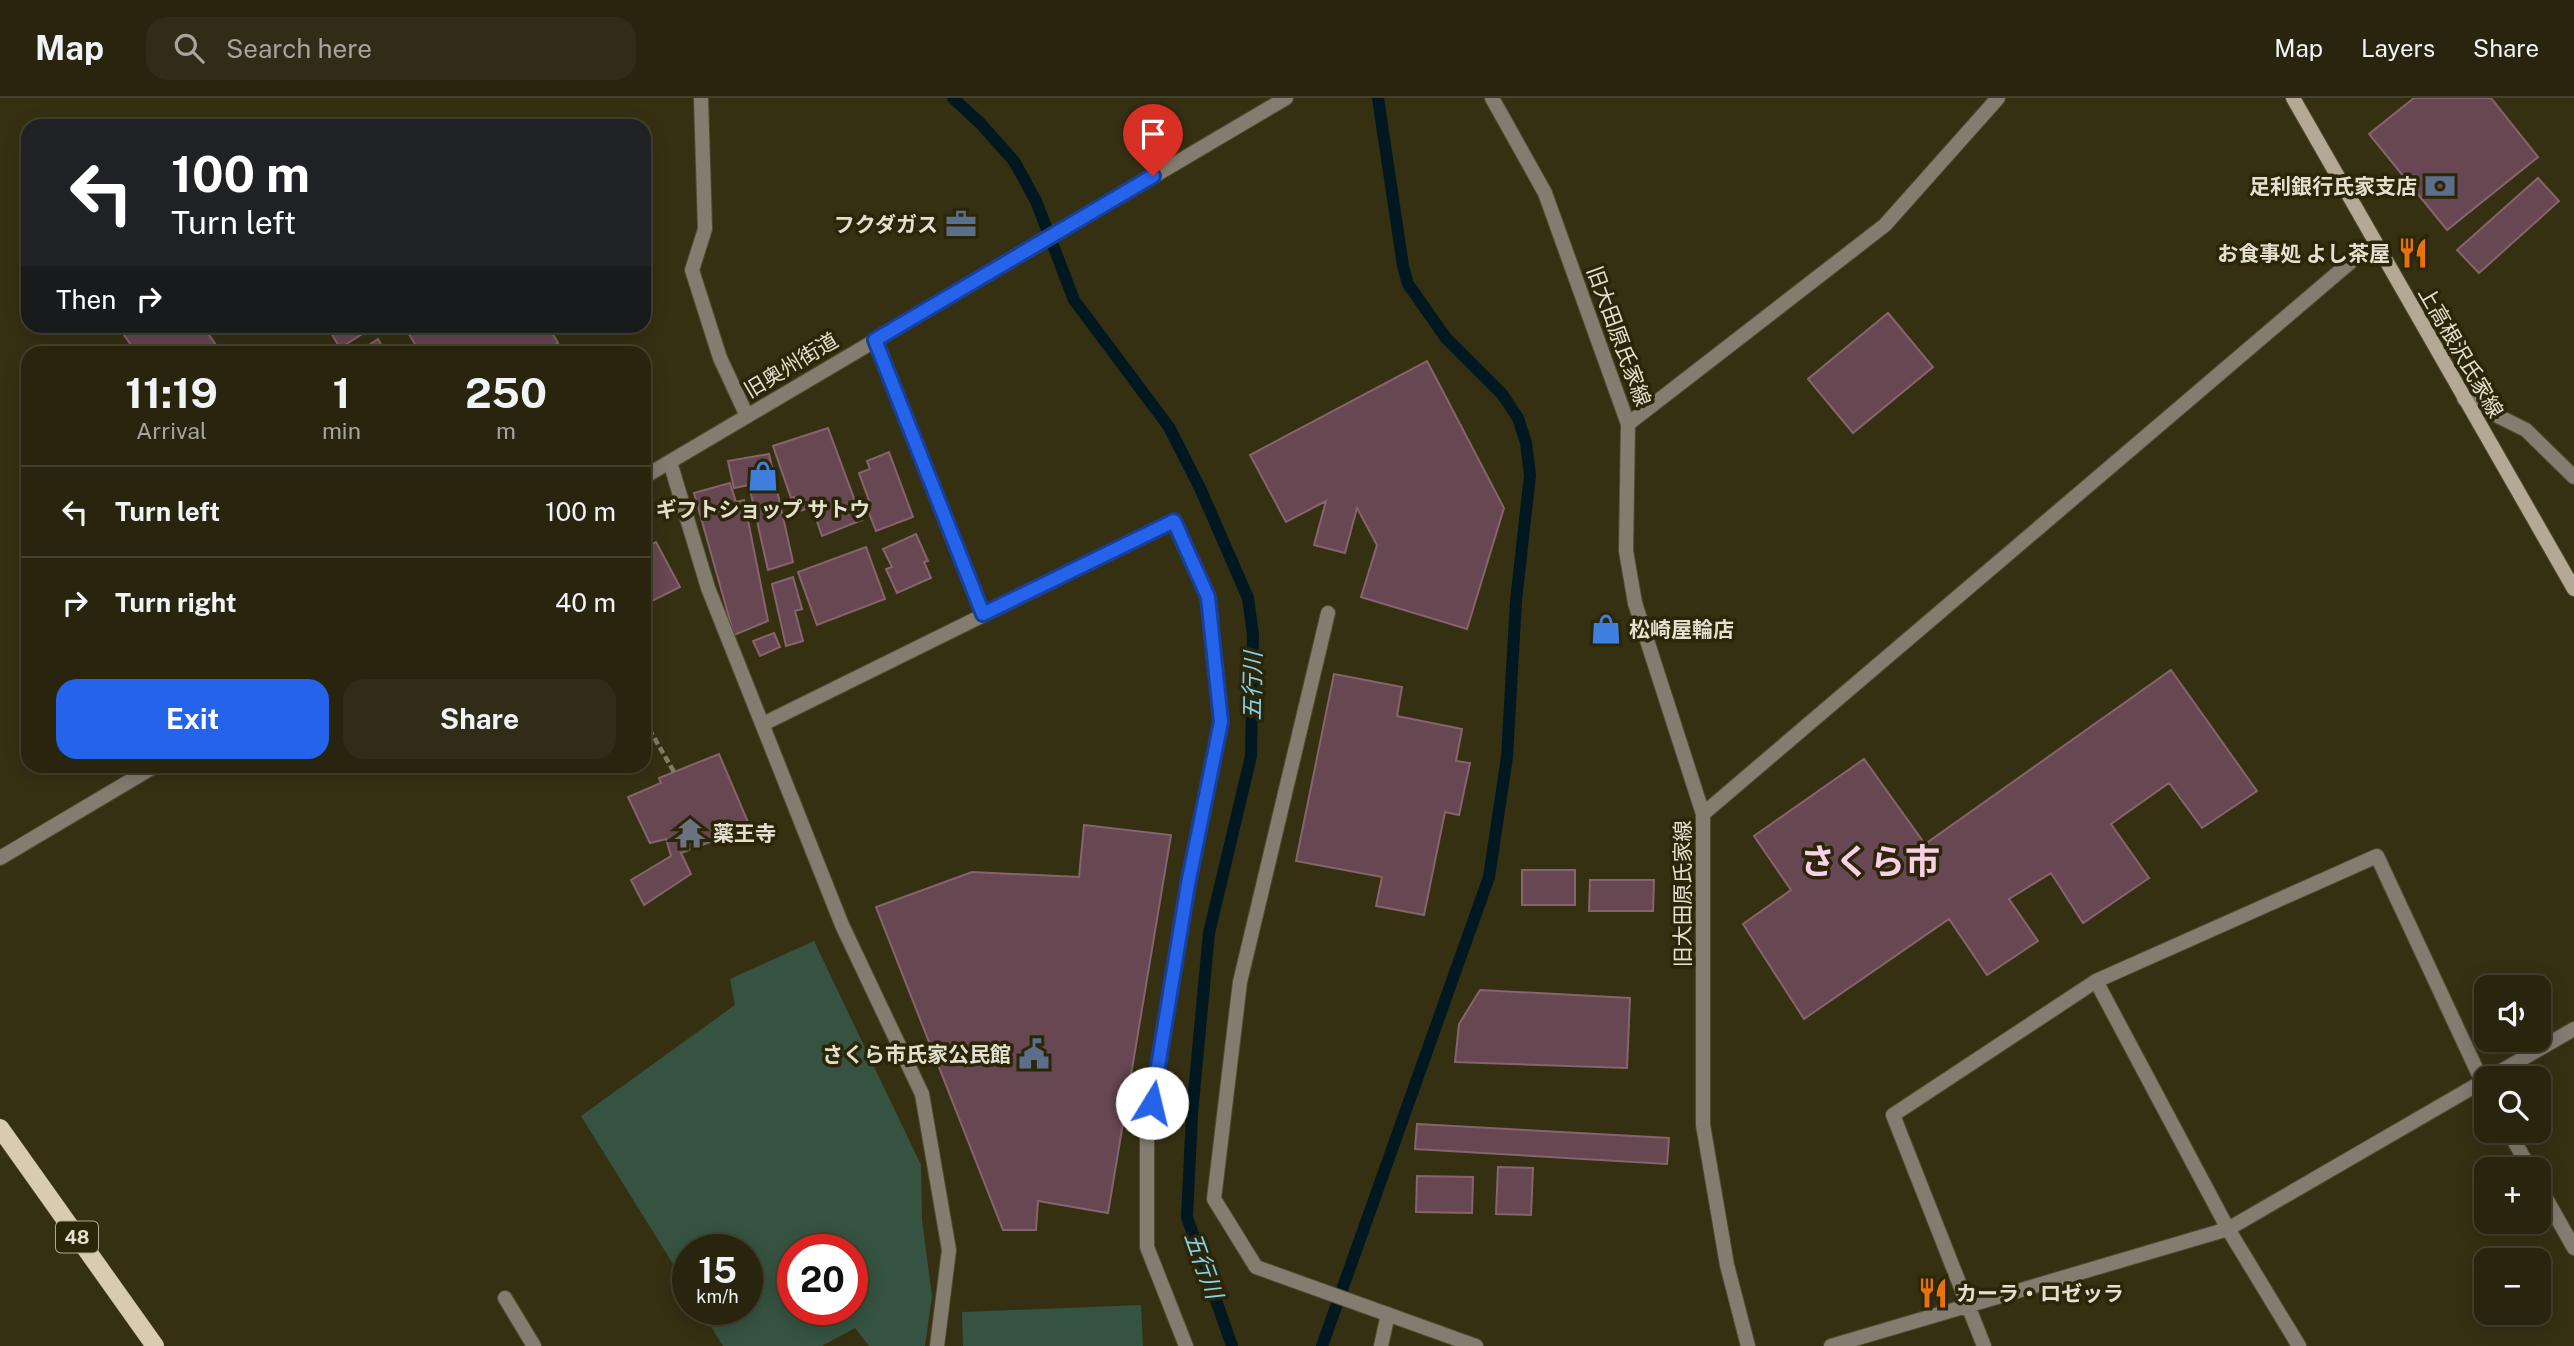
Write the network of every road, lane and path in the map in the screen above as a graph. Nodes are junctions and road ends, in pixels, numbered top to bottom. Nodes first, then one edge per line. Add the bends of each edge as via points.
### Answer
1 (701, 98) edge
2 (1286, 98) edge
3 (1492, 98) edge
4 (1998, 98) edge
5 (2293, 98) edge
6 (2374, 242) junction
7 (875, 340) junction
8 (2464, 399) junction
9 (747, 416) junction
10 (1628, 424) junction
11 (670, 462) junction
12 (651, 473) edge
13 (2574, 477) edge
14 (2574, 589) edge
15 (1328, 613) dead end
16 (983, 614) junction
17 (763, 723) junction
18 (651, 732) edge
19 (674, 772) dead end
20 (143, 773) edge
21 (1703, 814) junction
22 (0, 858) edge
23 (2096, 981) junction
24 (2574, 1029) edge
25 (2478, 1066) edge
26 (2514, 1066) edge
27 (2474, 1090) edge
28 (0, 1128) edge
29 (2551, 1207) edge
30 (2228, 1229) junction
31 (2574, 1248) edge
32 (505, 1298) dead end
33 (1969, 1306) junction
34 (1388, 1314) junction
35 (155, 1346) edge
36 (534, 1346) edge
37 (937, 1346) edge
38 (1186, 1346) edge
39 (1381, 1346) edge
40 (1476, 1346) edge
41 (1748, 1346) edge
42 (1831, 1346) edge
43 (1984, 1346) edge
44 (2299, 1346) edge

1 - 9 street via 705,229 692,270 720,358
2 - 7 street, 旧奥州街道
3 - 10 street, 旧大田原氏家線 via 1545,193
4 - 10 street via 1885,225
5 - 6 main road, 上高根沢氏家線
6 - 8 main road, 上高根沢氏家線
6 - 21 street
7 - 9 street, 旧奥州街道
7 - 16 street
8 - 13 street via 2526,430
8 - 14 main road, 上高根沢氏家線
9 - 11 street, 旧奥州街道
10 - 21 street, 旧大田原氏家線 via 1626,551 1635,603
11 - 12 street, 旧奥州街道
11 - 17 street via 708,588
15 - 34 street via 1240,982 1214,1199 1256,1267
16 - 17 street
16 - 38 street via 1174,521 1208,597 1221,722 1188,884 1147,1131 1147,1247
17 - 37 street via 842,925 922,1094 949,1250
18 - 19 path
20 - 22 street
21 - 41 street, 旧大田原氏家線 via 1703,1125 1727,1265
23 - 25 street via 2377,856
23 - 30 street
23 - 33 street via 1893,1115
24 - 26 street
27 - 30 street
28 - 35 main road, 48
29 - 31 street
30 - 33 street
30 - 44 street
32 - 36 street
33 - 42 street
33 - 43 street
34 - 39 street
34 - 40 street

